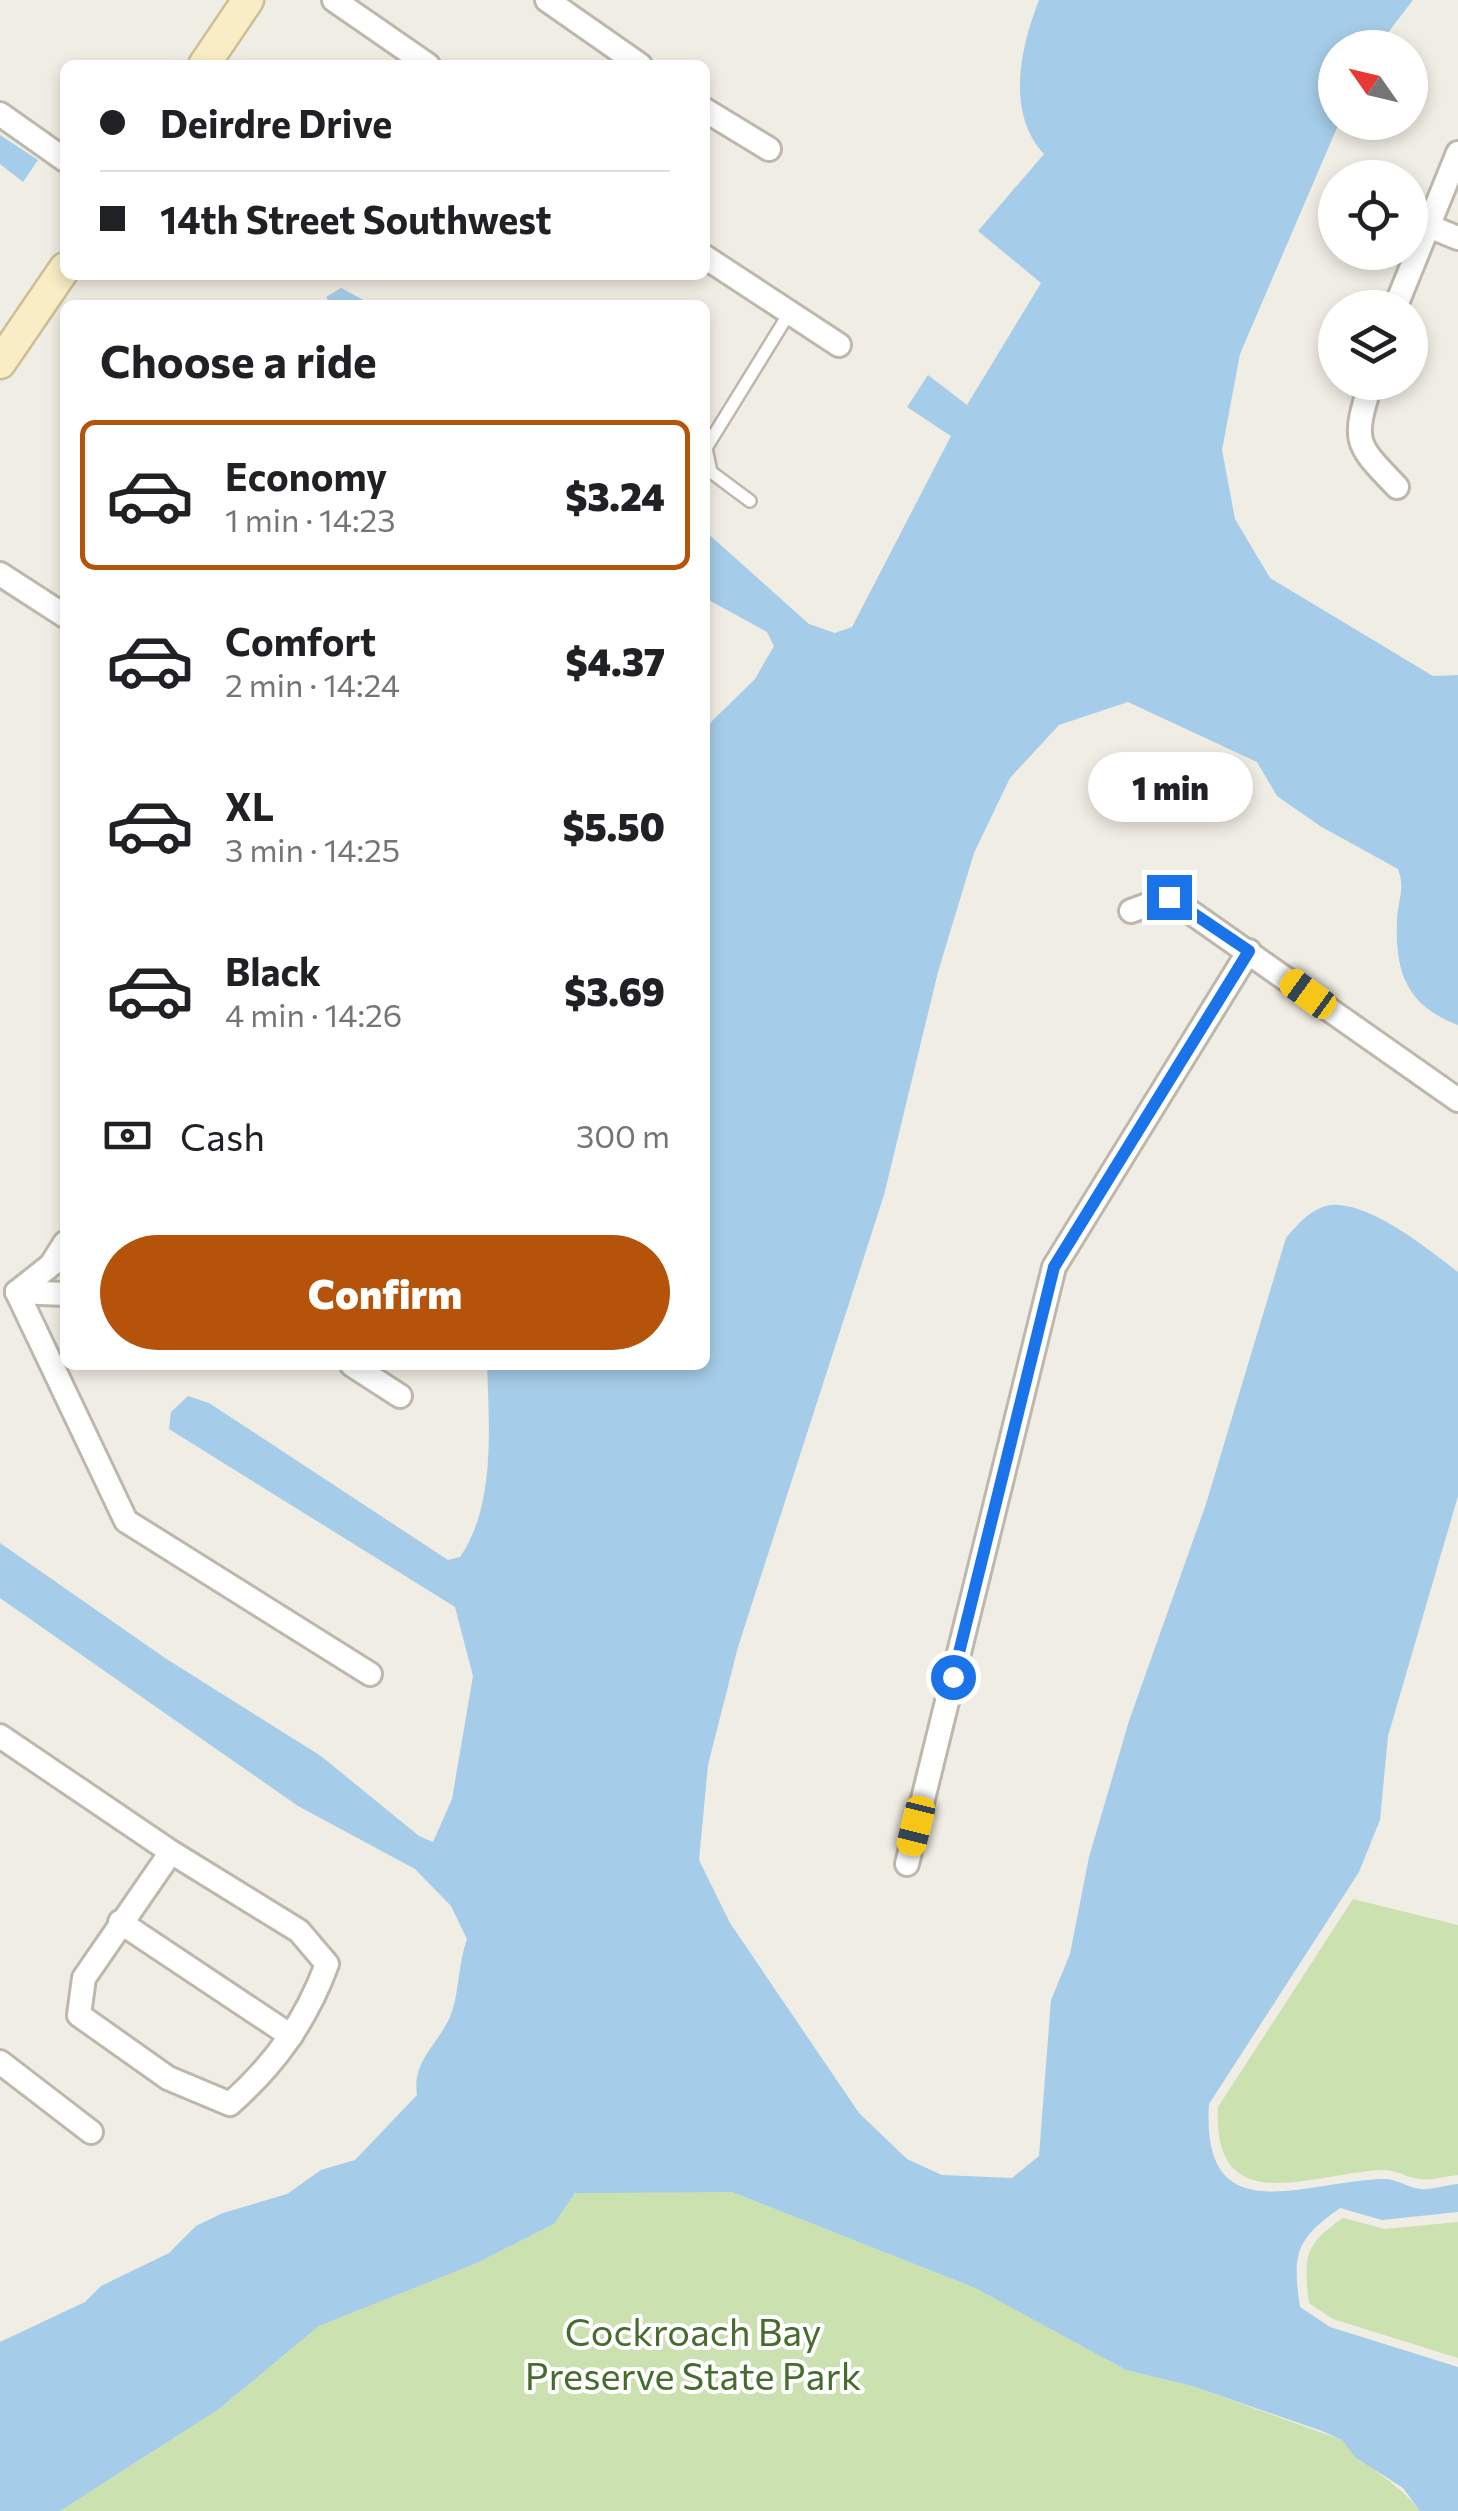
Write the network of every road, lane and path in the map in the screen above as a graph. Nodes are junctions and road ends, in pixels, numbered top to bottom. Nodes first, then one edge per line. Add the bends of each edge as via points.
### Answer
1 (248, 0) edge
2 (334, 0) edge
3 (547, 0) edge
4 (207, 60) edge
5 (421, 60) edge
6 (633, 60) edge
7 (710, 113) edge
8 (0, 114) edge
9 (769, 149) dead end
10 (1458, 154) edge
11 (60, 156) edge
12 (1428, 221) edge
13 (1428, 226) edge
14 (1458, 238) edge
15 (710, 260) edge
16 (60, 275) edge
17 (788, 315) junction
18 (839, 345) dead end
19 (0, 363) edge
20 (1366, 400) edge
21 (710, 442) edge
22 (710, 467) edge
23 (1397, 487) dead end
24 (750, 501) dead end
25 (0, 574) edge
26 (60, 613) edge
27 (1131, 911) dead end
28 (1249, 951) junction
29 (1458, 1100) edge
30 (60, 1251) edge
31 (8, 1286) edge
32 (60, 1293) edge
33 (360, 1370) edge
34 (400, 1396) dead end
35 (370, 1674) dead end
36 (0, 1736) edge
37 (171, 1852) junction
38 (907, 1864) dead end
39 (120, 1922) junction
40 (291, 2036) junction
41 (0, 2062) edge
42 (91, 2132) dead end

1 - 4 street
2 - 5 street
3 - 6 street
7 - 9 street
8 - 11 street
10 - 12 street
13 - 14 street
15 - 17 street
16 - 19 street
17 - 18 street
17 - 21 lane
20 - 23 street via 1360,449
22 - 24 lane
25 - 26 street
27 - 28 street via 1169,897
28 - 29 street
28 - 38 street via 1054,1267
30 - 31 street via 51,1265
31 - 32 street
31 - 35 street via 126,1522
33 - 34 street
36 - 37 street
37 - 39 street
37 - 40 street via 298,1931 327,1964
39 - 40 street
39 - 40 street via 84,1978 79,2014 168,2078 230,2104 268,2070
41 - 42 street

